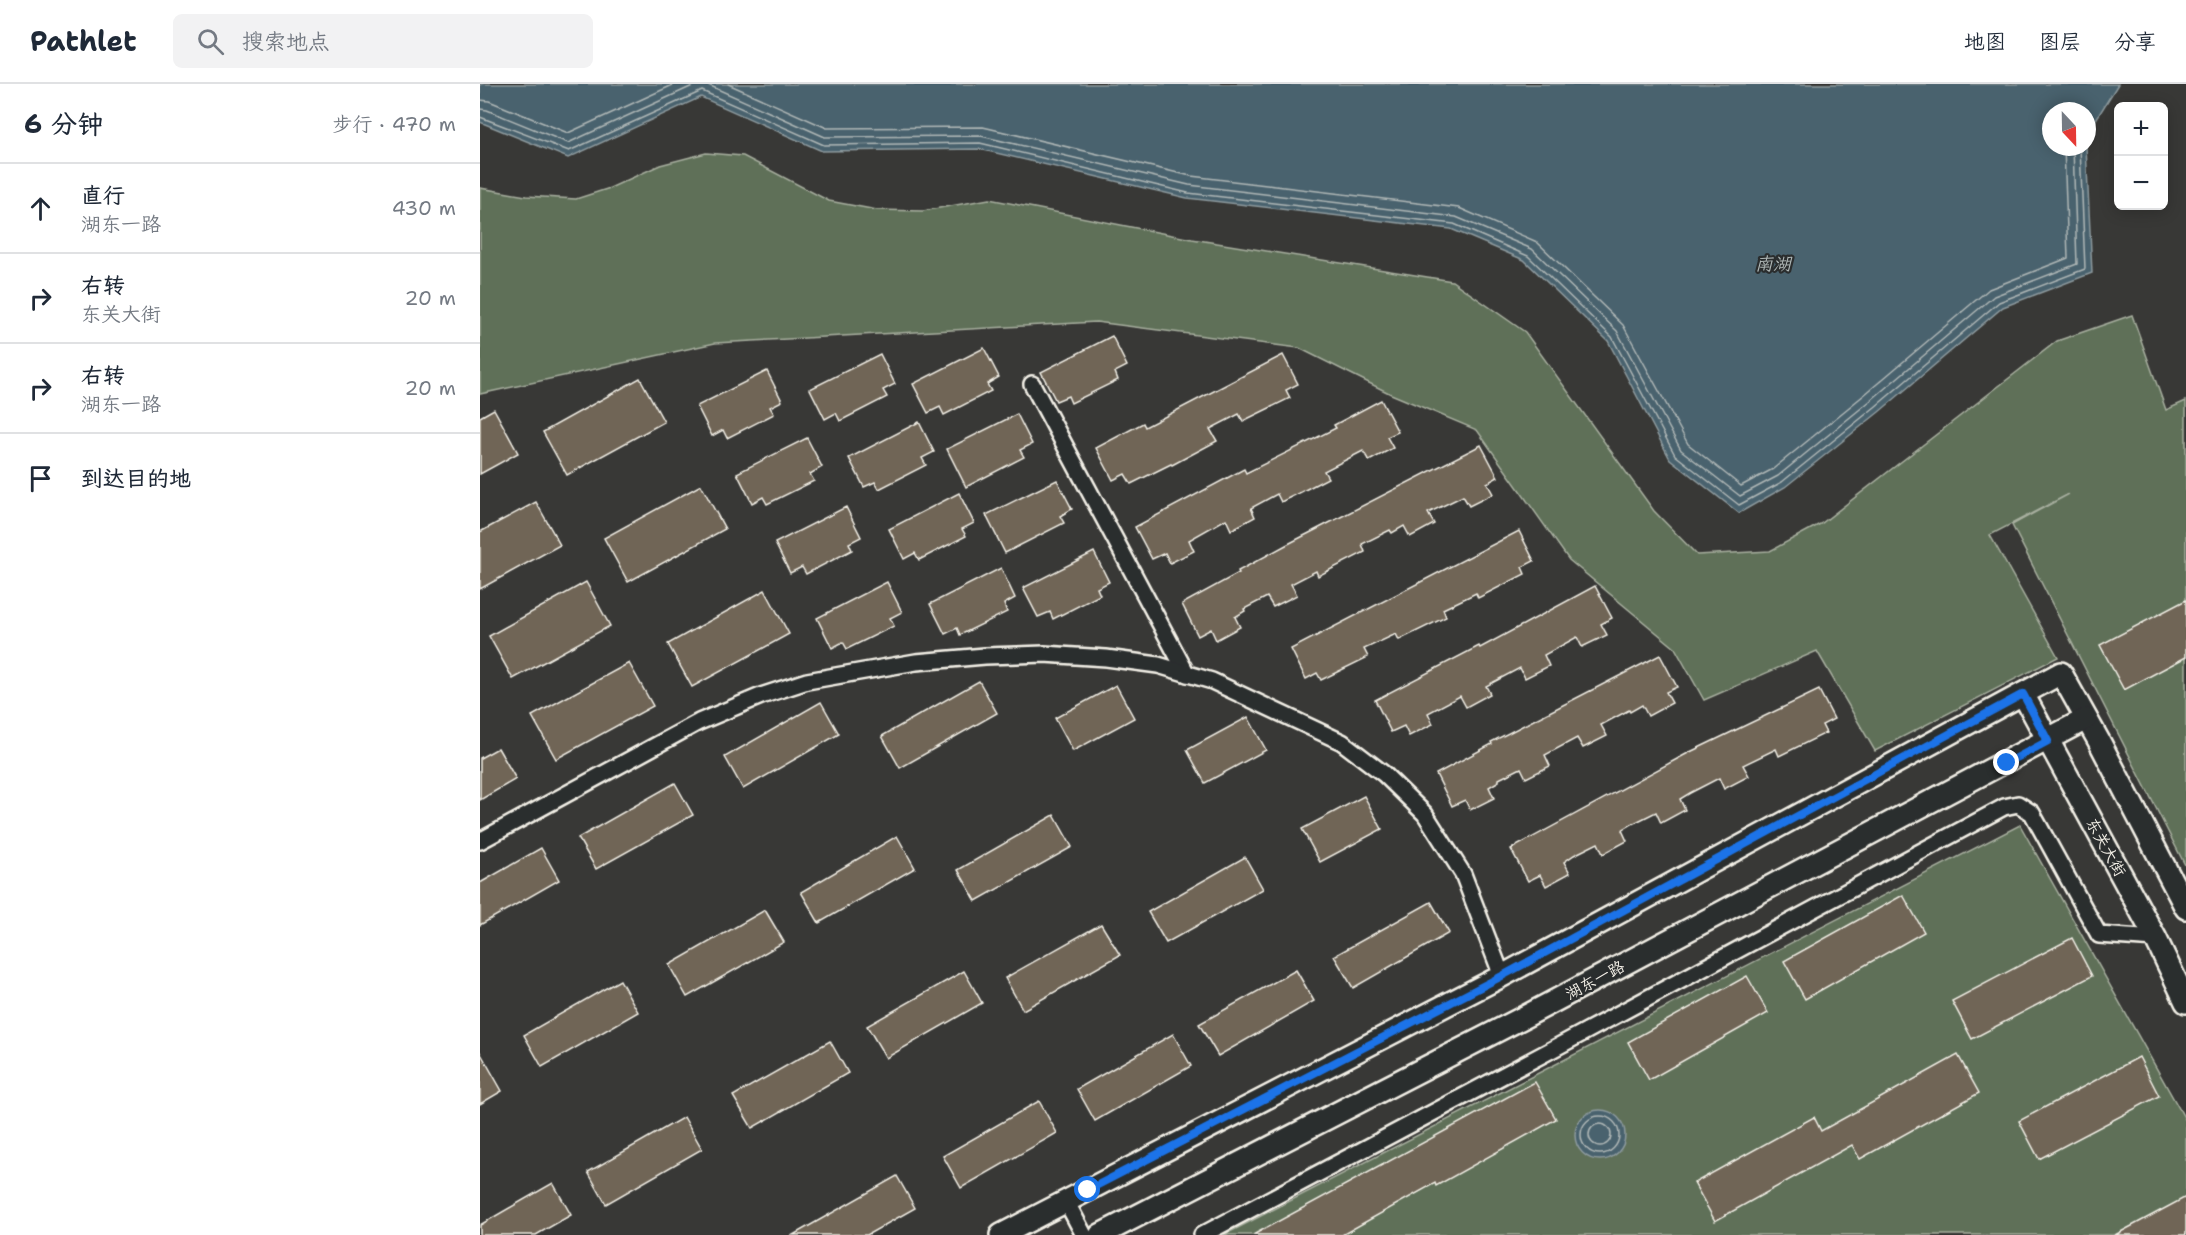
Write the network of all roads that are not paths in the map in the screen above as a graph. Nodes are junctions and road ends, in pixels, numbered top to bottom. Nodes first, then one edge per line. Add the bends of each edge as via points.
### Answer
1 (1032, 384) dead end
2 (1187, 674) junction
3 (2023, 694) junction
4 (2086, 719) junction
5 (2048, 741) junction
6 (480, 841) edge
7 (2186, 908) edge
8 (2156, 939) junction
9 (1502, 976) junction
10 (2186, 1002) edge
11 (1066, 1201) junction
12 (1001, 1235) edge
13 (1084, 1235) edge
14 (1100, 1235) edge
15 (1202, 1235) edge

1 - 2 street
2 - 6 street via 1158,665 1044,654 916,662 807,681 699,722
2 - 9 street via 1212,681 1342,742 1384,774 1425,814 1463,874
3 - 4 main road via 2061,673
3 - 5 main road, 东关大街
3 - 9 main road
4 - 5 main road, 湖东一路
4 - 7 main road
5 - 8 main road, 东关大街
5 - 14 main road, 湖东一路
8 - 10 main road, 东关大街
8 - 15 street via 2099,935 2032,813 2018,804 2004,807
9 - 11 main road
11 - 12 main road
11 - 13 street

